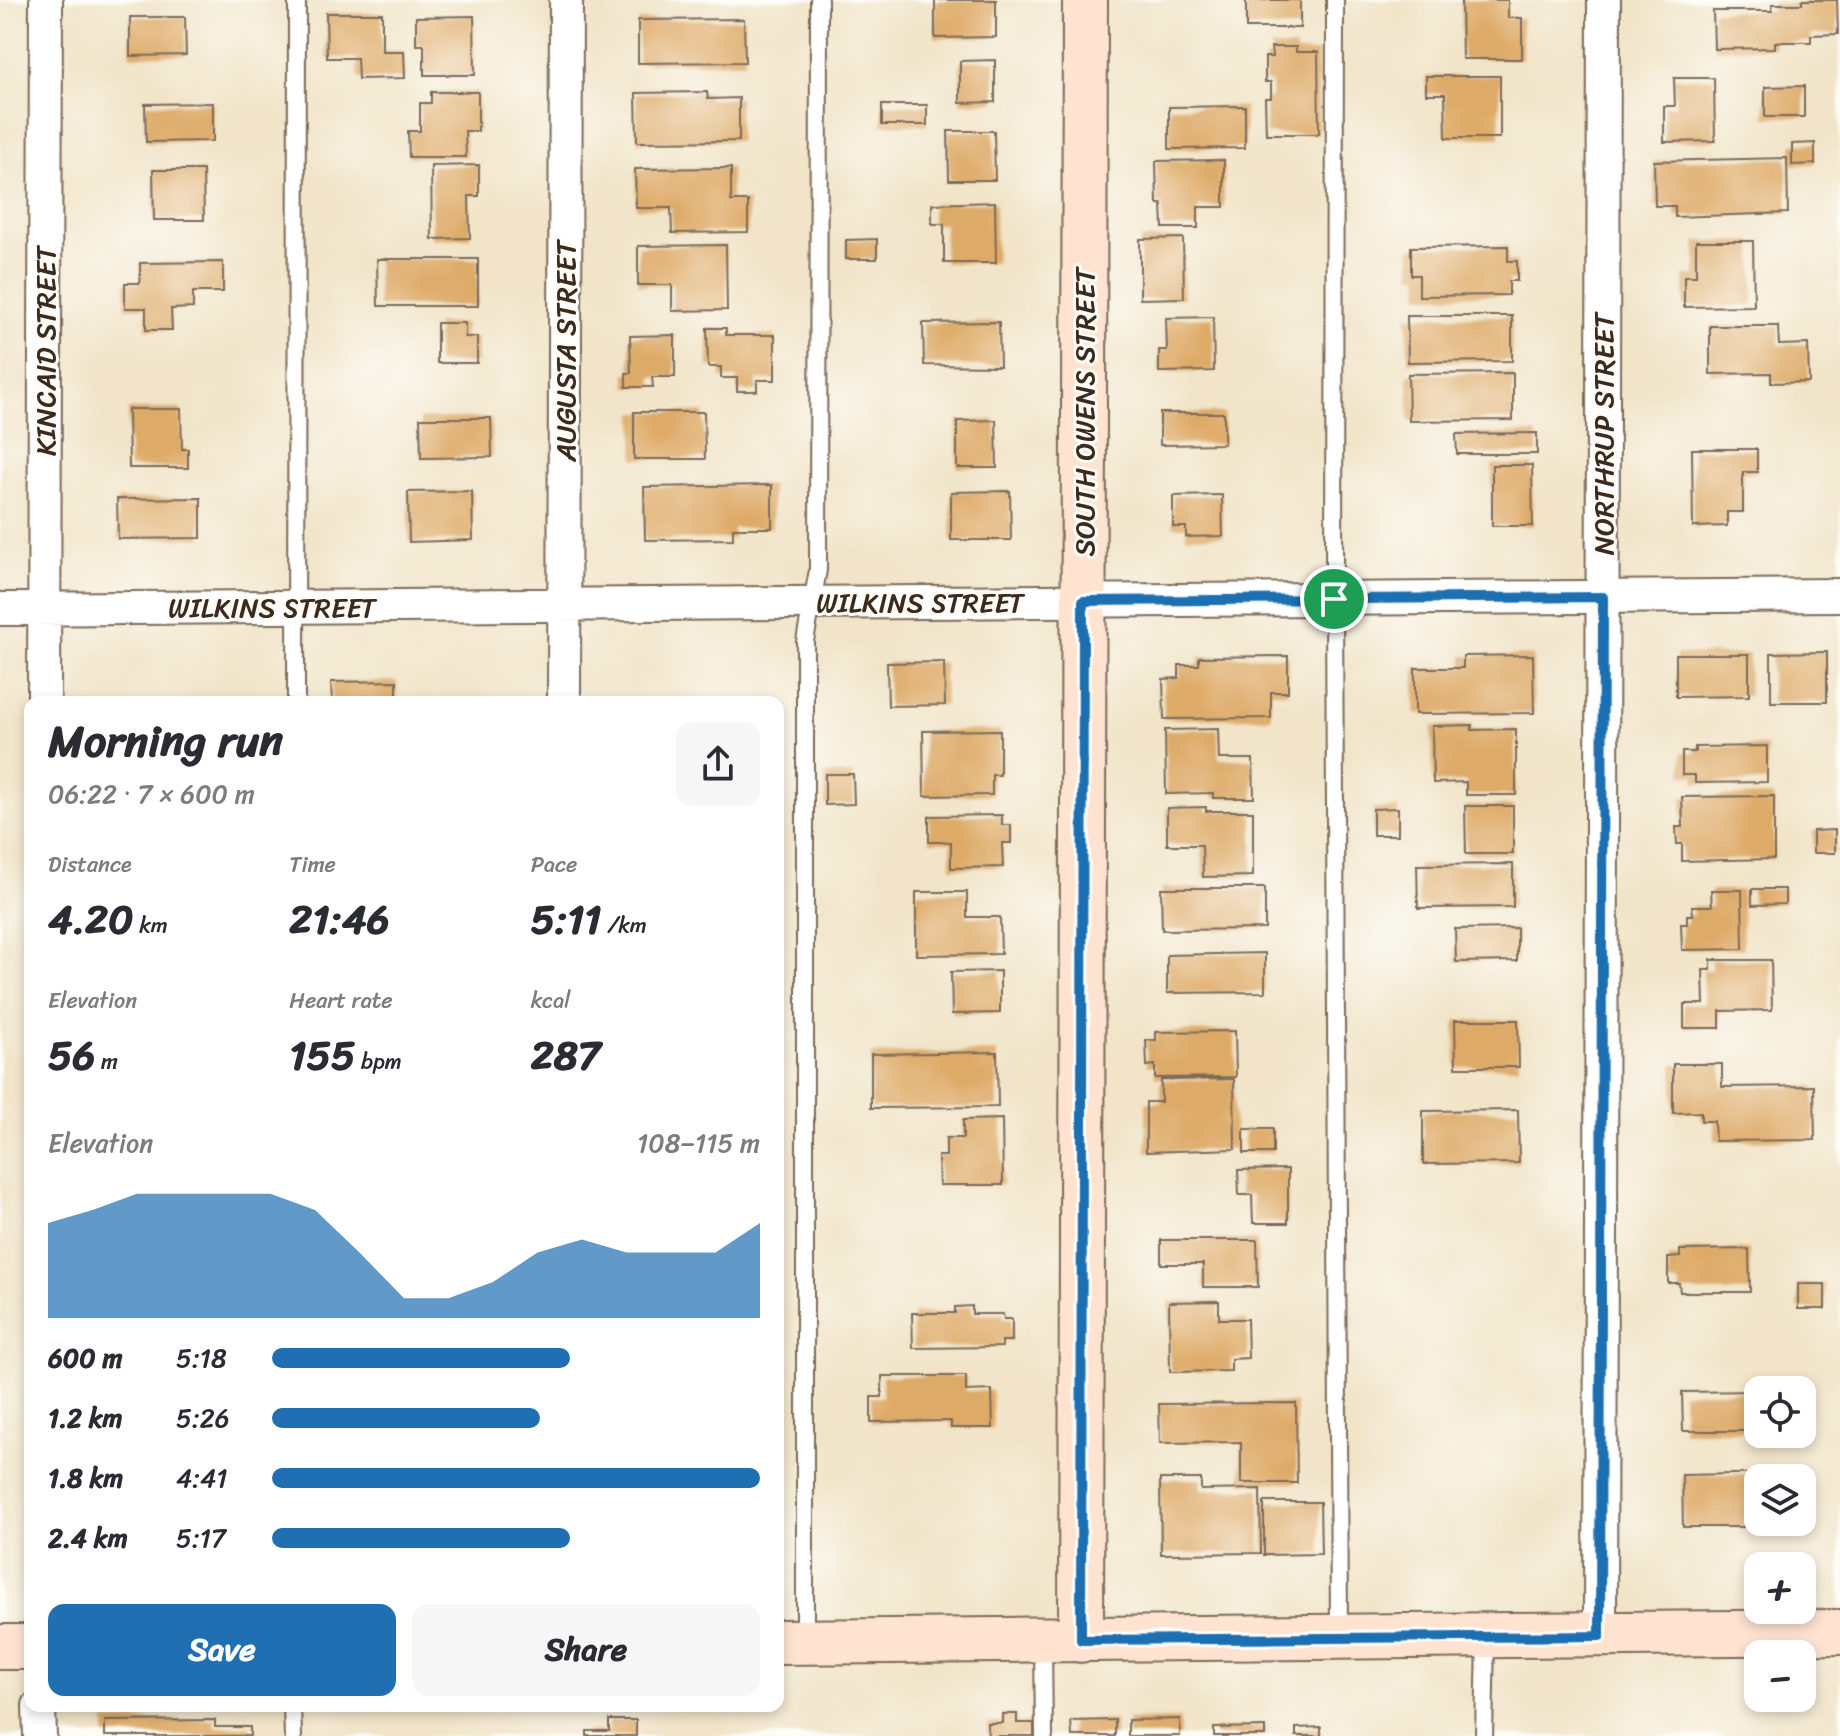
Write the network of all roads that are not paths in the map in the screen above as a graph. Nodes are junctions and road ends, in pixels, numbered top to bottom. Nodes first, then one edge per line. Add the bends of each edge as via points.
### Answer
1 (46, 0) edge
2 (297, 0) edge
3 (566, 0) edge
4 (819, 0) edge
5 (1085, 0) edge
6 (1335, 0) edge
7 (1604, 0) edge
8 (1840, 595) edge
9 (1603, 597) junction
10 (1334, 599) junction
11 (1083, 601) junction
12 (810, 603) junction
13 (564, 605) junction
14 (297, 607) junction
15 (0, 609) edge
16 (45, 609) junction
17 (44, 696) edge
18 (296, 696) edge
19 (564, 696) edge
20 (1840, 1632) edge
21 (1600, 1636) junction
22 (1486, 1637) junction
23 (1339, 1638) junction
24 (1062, 1640) junction
25 (791, 1642) edge
26 (0, 1647) edge
27 (24, 1647) edge
28 (39, 1712) edge
29 (292, 1712) edge
30 (40, 1736) edge
31 (293, 1736) edge
32 (1044, 1736) edge
33 (1484, 1736) edge

1 - 16 street, KINCAID STREET
2 - 14 lane
3 - 13 street, AUGUSTA STREET
4 - 12 lane via 818,570
5 - 11 street, SOUTH OWENS STREET
6 - 10 lane
7 - 9 street, NORTHRUP STREET
8 - 9 street, WILKINS STREET
9 - 10 street, WILKINS STREET
9 - 21 street, NORTHRUP STREET
10 - 11 street, WILKINS STREET
10 - 23 lane
11 - 12 street, WILKINS STREET
11 - 24 street, SOUTH OWENS STREET
12 - 13 street, WILKINS STREET
12 - 25 lane via 805,641
13 - 14 street, WILKINS STREET
13 - 19 street, AUGUSTA STREET
14 - 16 street, WILKINS STREET
14 - 18 lane
15 - 16 street, WILKINS STREET
16 - 17 street, KINCAID STREET
20 - 21 street
21 - 22 street
22 - 23 street
22 - 33 lane
23 - 24 street
24 - 25 street
24 - 32 lane
26 - 27 street
28 - 30 street
29 - 31 lane

